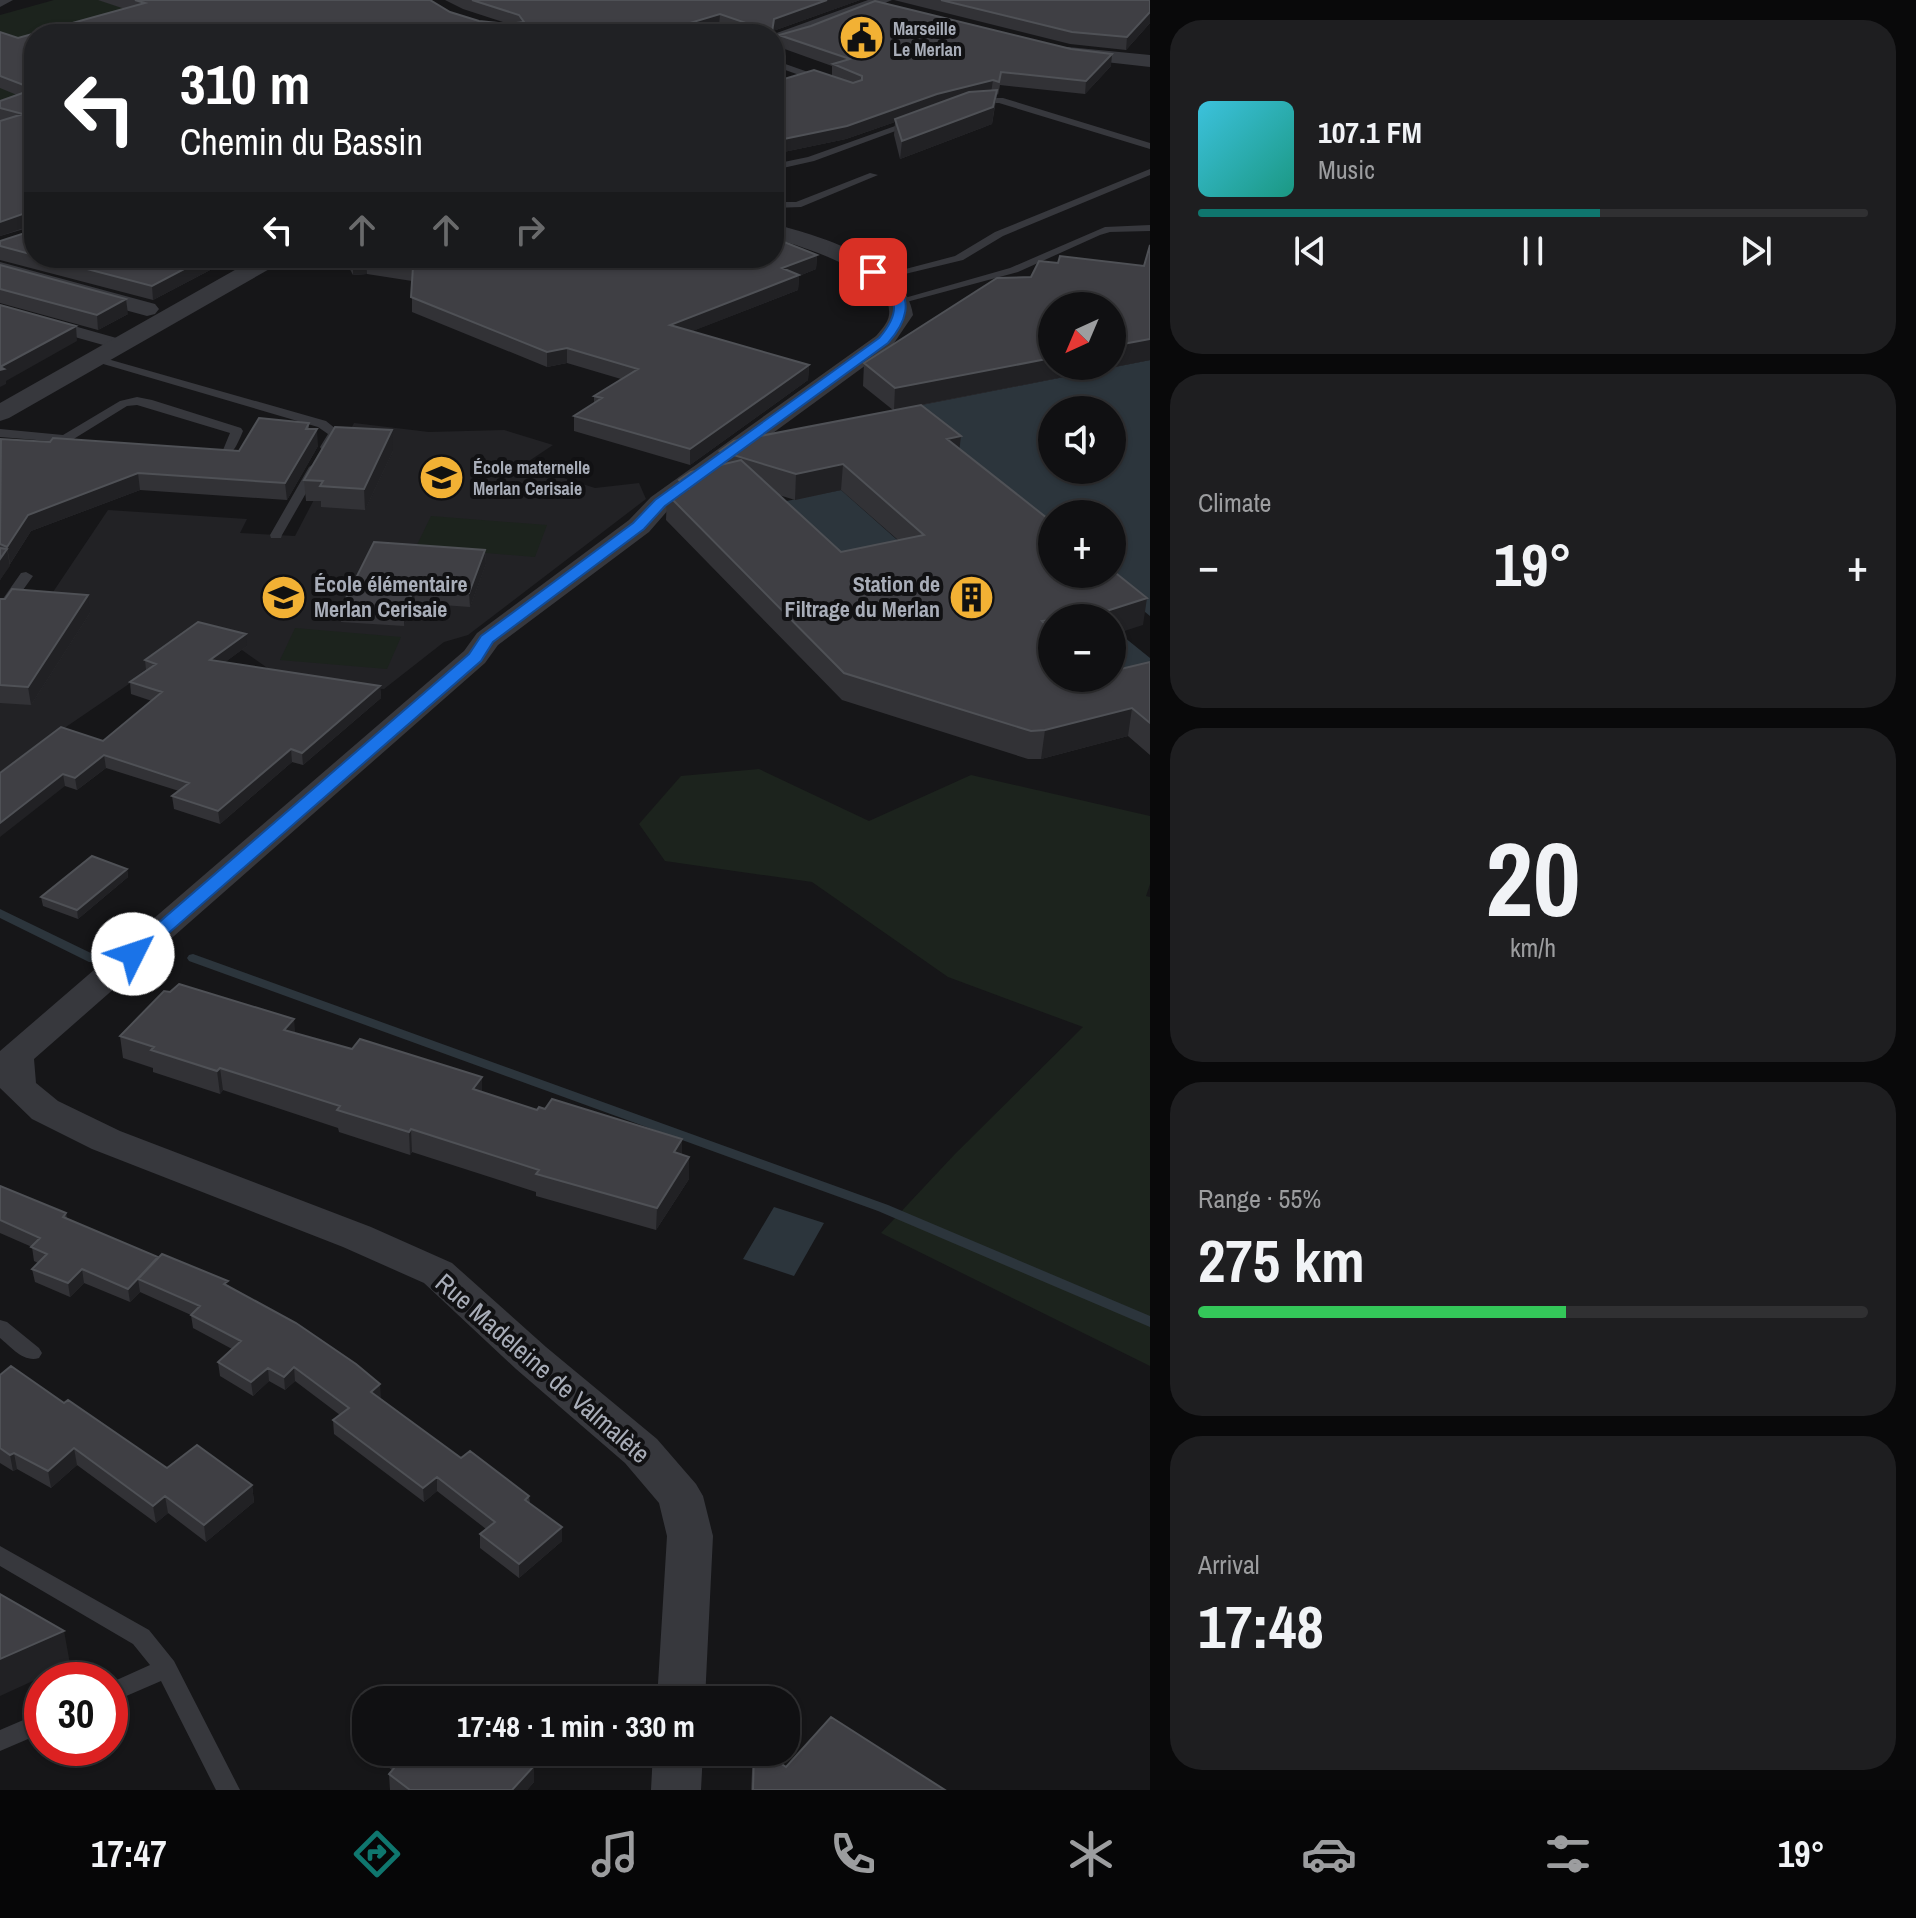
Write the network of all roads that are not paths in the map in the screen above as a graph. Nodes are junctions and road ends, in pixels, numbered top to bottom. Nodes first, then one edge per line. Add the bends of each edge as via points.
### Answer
1 (883, 5) edge
2 (784, 37) edge
3 (1055, 50) edge
4 (1150, 61) edge
5 (784, 66) edge
6 (789, 68) junction
7 (784, 70) edge
8 (828, 82) edge
9 (965, 104) edge
10 (924, 118) edge
11 (1150, 146) edge
12 (811, 159) junction
13 (784, 165) edge
14 (784, 171) edge
15 (1150, 172) edge
16 (873, 175) dead end
17 (784, 205) edge
18 (1150, 228) edge
19 (784, 235) edge
20 (255, 268) edge
21 (0, 269) edge
22 (890, 289) junction
23 (147, 309) edge
24 (0, 310) edge
25 (121, 345) junction
26 (97, 359) junction
27 (0, 413) edge
28 (0, 433) edge
29 (65, 439) junction
30 (78, 448) edge
31 (204, 459) edge
32 (276, 535) dead end
33 (26, 576) dead end
34 (0, 612) edge
35 (7, 1062) edge
36 (0, 1327) edge
37 (32, 1353) dead end
38 (0, 1555) edge
39 (166, 1668) junction
40 (128, 1685) edge
41 (682, 1686) edge
42 (24, 1730) edge
43 (0, 1741) edge
44 (677, 1766) edge
45 (228, 1790) edge
46 (676, 1790) edge

1 - 2 street
3 - 4 street
5 - 6 lane
6 - 7 lane
6 - 8 lane
9 - 11 lane via 1000,100
10 - 12 lane
12 - 13 lane
12 - 14 lane
15 - 22 lane via 999,234
16 - 17 lane via 797,205
18 - 22 lane via 1096,233 1014,270
19 - 22 street via 848,258
20 - 25 street
21 - 23 street
22 - 35 street via 901,316 884,341 660,503 639,526 487,639 475,657
24 - 25 street
25 - 26 street
26 - 27 street
26 - 32 lane via 322,424 335,433
28 - 29 lane
29 - 30 lane
29 - 31 lane via 124,403 148,402 237,431 228,452
33 - 34 lane
35 - 41 street, Rue Madeleine de Valmalète via 18,1087 45,1110 106,1140 438,1273 641,1451 680,1496 690,1536
36 - 37 lane
38 - 39 lane via 141,1637
39 - 40 lane
39 - 45 lane
42 - 43 lane
44 - 46 street

